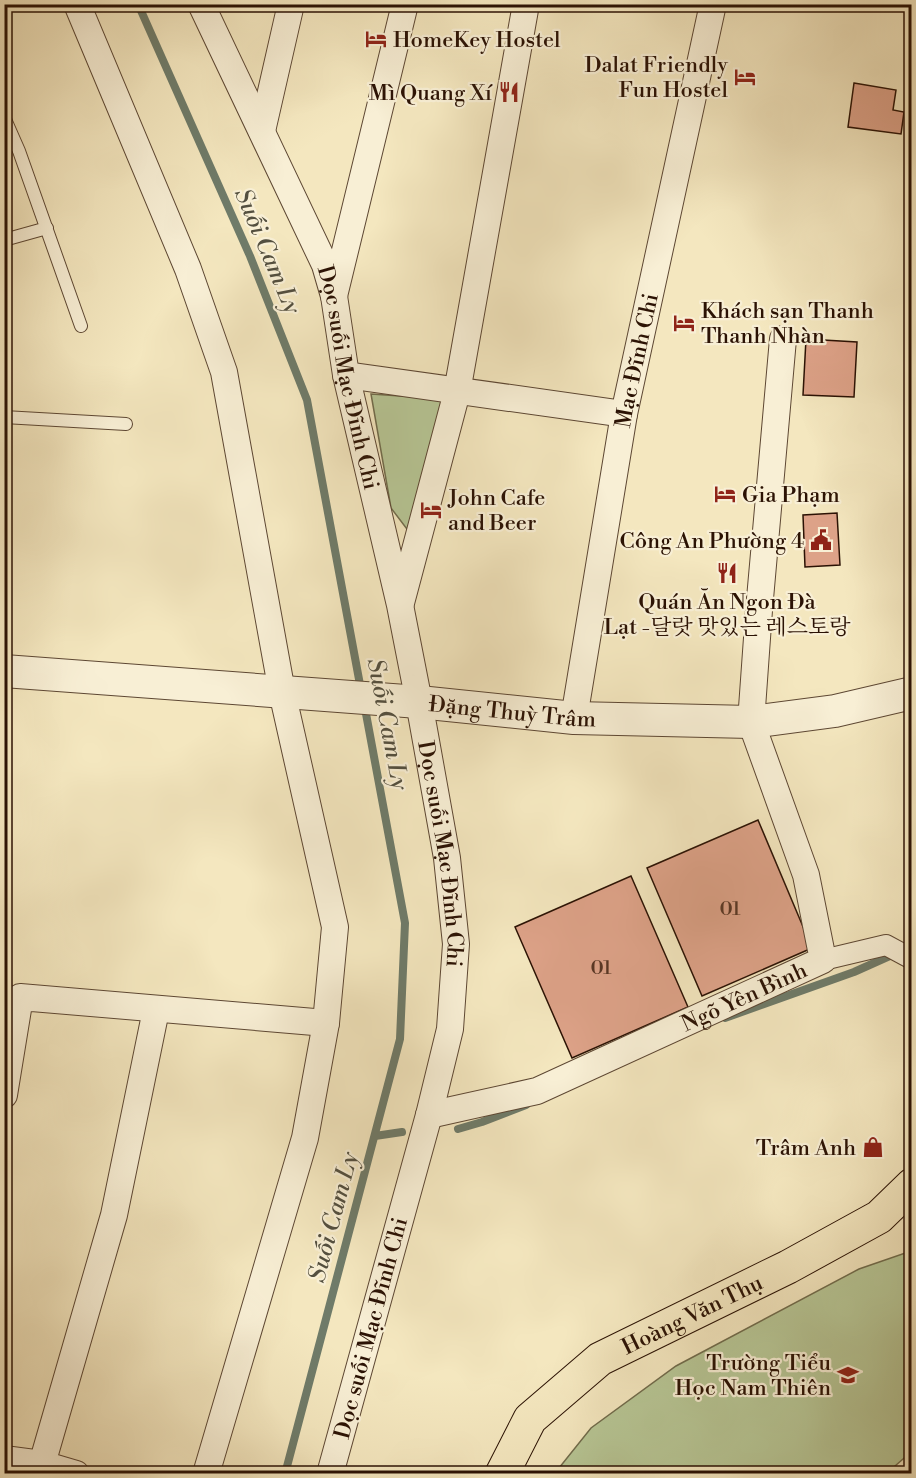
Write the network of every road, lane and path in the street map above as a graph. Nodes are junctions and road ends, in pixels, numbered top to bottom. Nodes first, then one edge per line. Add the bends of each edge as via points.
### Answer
1 (76, 4) edge
2 (201, 4) edge
3 (291, 4) edge
4 (405, 4) edge
5 (526, 4) edge
6 (713, 4) edge
7 (4, 117) edge
8 (262, 131) junction
9 (46, 228) junction
10 (4, 240) edge
11 (334, 296) junction
12 (81, 326) dead end
13 (783, 339) dead end
14 (346, 375) junction
15 (457, 392) junction
16 (624, 414) junction
17 (4, 417) edge
18 (126, 424) dead end
19 (400, 605) junction
20 (4, 670) edge
21 (282, 692) junction
22 (912, 693) edge
23 (419, 702) junction
24 (574, 718) junction
25 (751, 722) junction
26 (912, 959) edge
27 (823, 960) junction
28 (156, 1010) junction
29 (326, 1023) junction
30 (4, 1095) edge
31 (429, 1115) junction
32 (912, 1185) edge
33 (11, 1464) edge
34 (42, 1464) junction
35 (76, 1473) edge
36 (206, 1473) edge
37 (330, 1473) edge
38 (502, 1473) edge

1 - 21 street via 188,269 224,372
2 - 8 street, Dọc suối Mạc Đĩnh Chi
3 - 8 street
4 - 11 street
5 - 15 street
6 - 16 street, Mạc Đĩnh Chi
7 - 9 lane
8 - 11 street, Dọc suối Mạc Đĩnh Chi via 325,265
9 - 10 lane
9 - 12 lane
11 - 14 street, Dọc suối Mạc Đĩnh Chi
13 - 25 street
14 - 15 street
14 - 19 street, Dọc suối Mạc Đĩnh Chi
15 - 16 street
15 - 19 street
16 - 24 street, Mạc Đĩnh Chi
17 - 18 lane
19 - 23 street, Dọc suối Mạc Đĩnh Chi
20 - 21 street, Đặng Thuỳ Trâm
21 - 23 street, Đặng Thuỳ Trâm
21 - 29 street via 335,927
22 - 25 street, Đặng Thuỳ Trâm via 835,711
23 - 24 street, Đặng Thuỳ Trâm
23 - 31 street, Dọc suối Mạc Đĩnh Chi via 447,858 456,944 450,1029
24 - 25 street, Đặng Thuỳ Trâm
25 - 27 street, Ngõ Yên Bình via 806,875
26 - 27 street via 886,945
27 - 31 street, Ngõ Yên Bình via 537,1091
28 - 29 street
28 - 30 street via 20,997
28 - 34 street via 114,1215
29 - 36 street via 305,1138
31 - 37 street, Dọc suối Mạc Đĩnh Chi
32 - 38 main road, Hoàng Văn Thụ via 879,1217 788,1267 600,1359 530,1419
33 - 34 street
34 - 35 street

